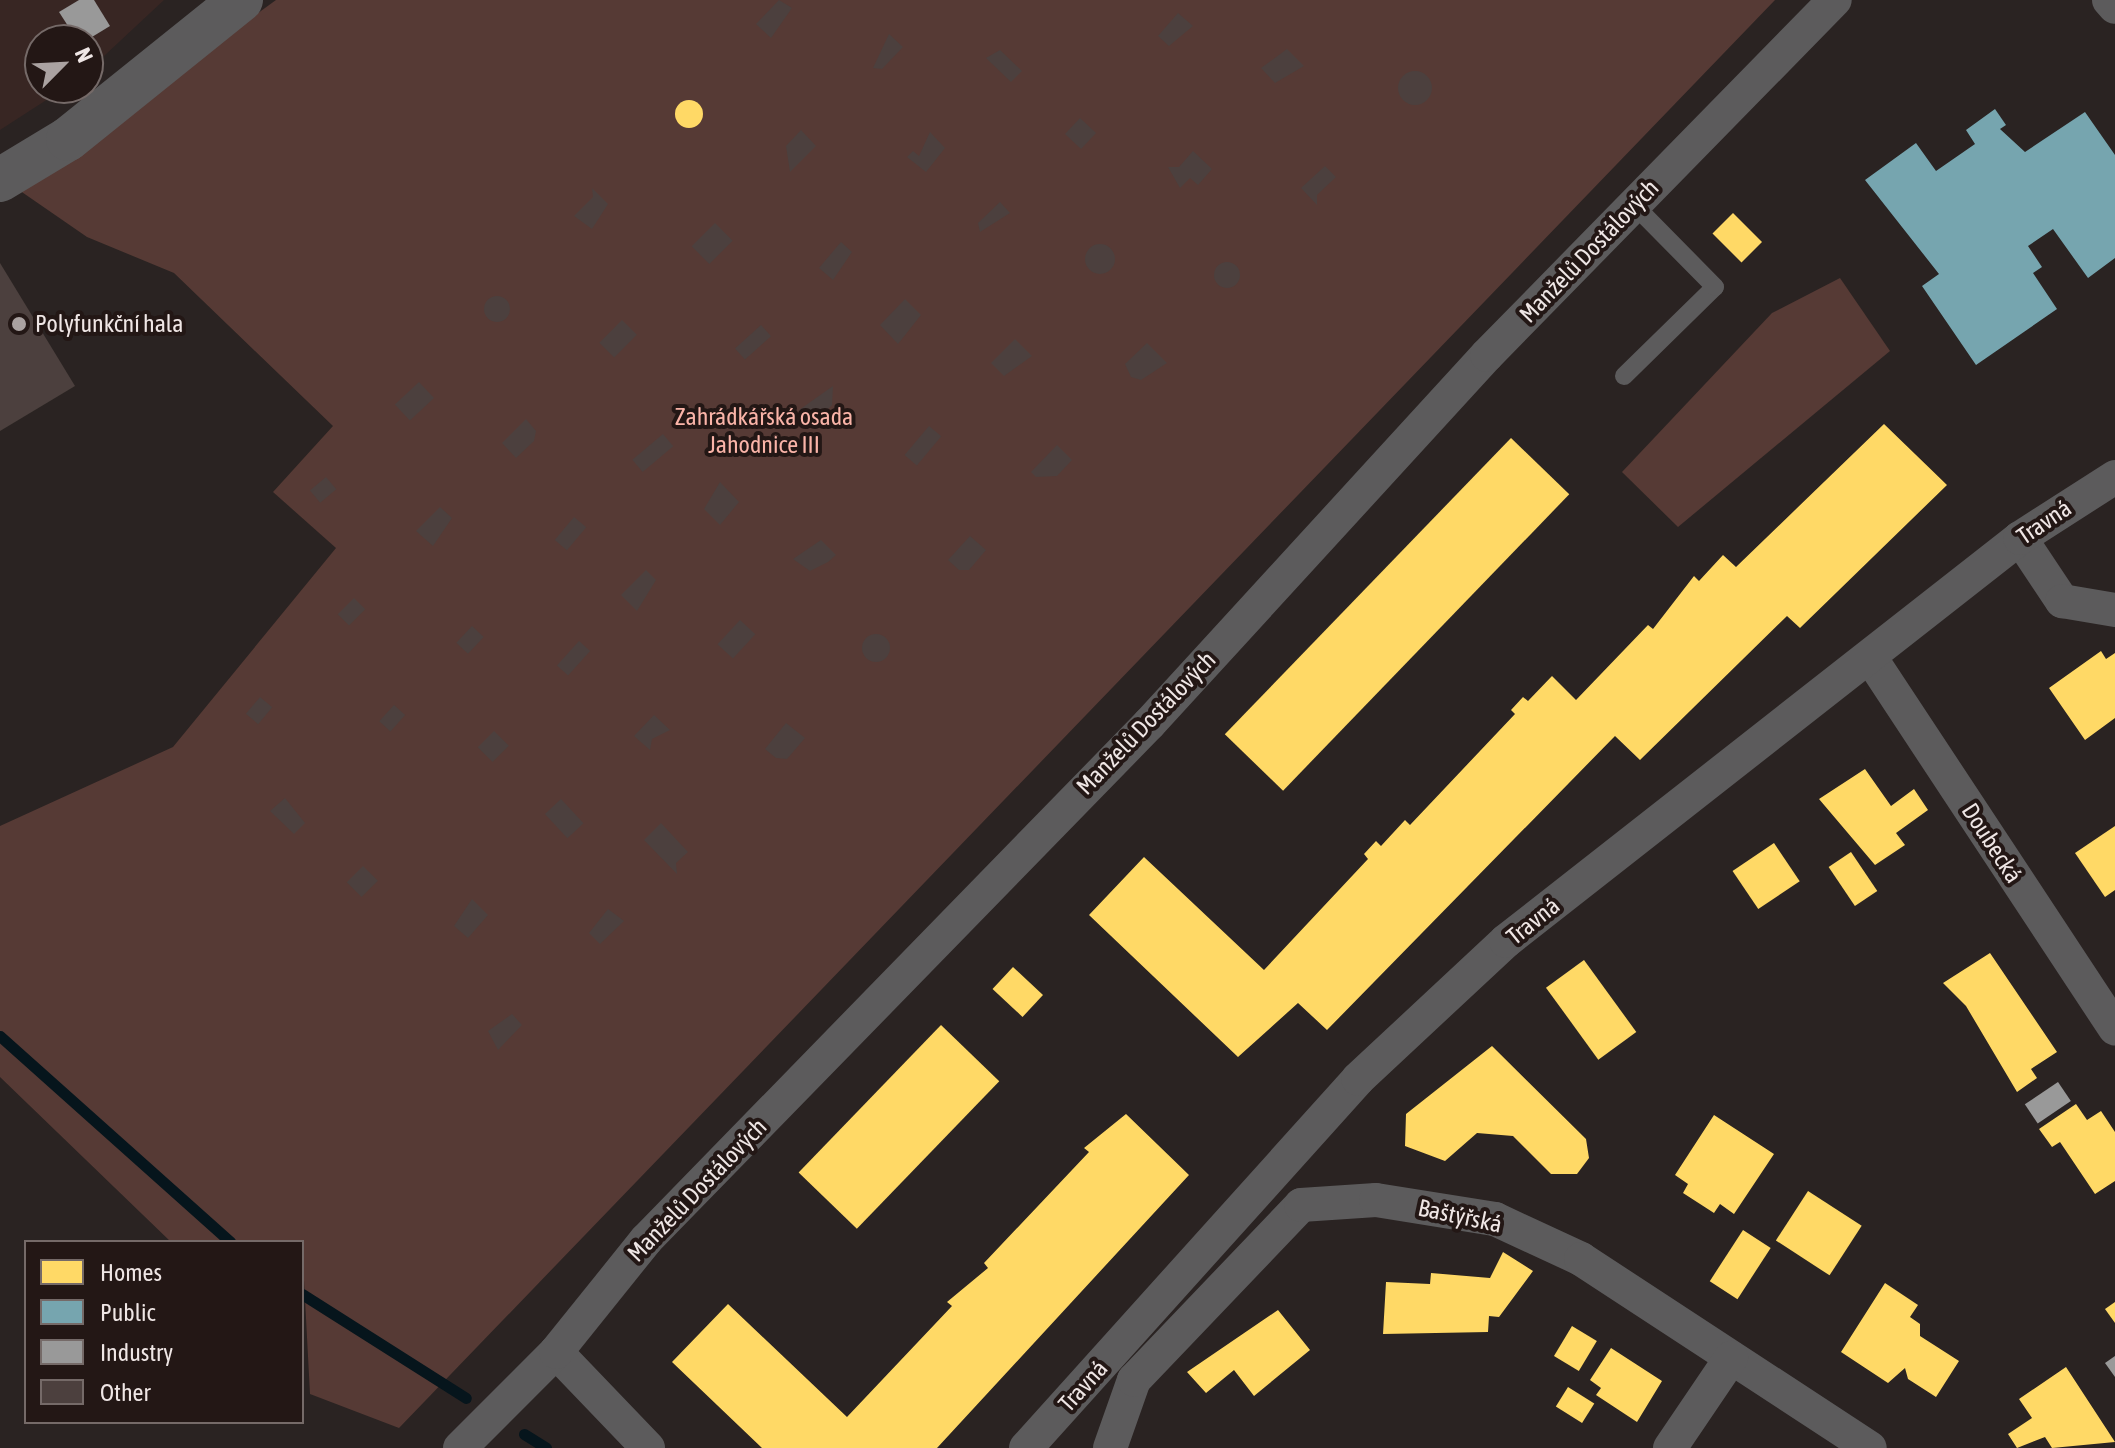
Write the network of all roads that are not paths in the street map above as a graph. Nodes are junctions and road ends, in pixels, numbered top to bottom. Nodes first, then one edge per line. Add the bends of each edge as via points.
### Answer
1 (241, 0) edge
2 (1835, 0) edge
3 (2109, 0) edge
4 (2115, 7) edge
5 (0, 180) edge
6 (1634, 205) junction
7 (1624, 376) dead end
8 (2115, 477) edge
9 (2020, 538) junction
10 (2115, 610) edge
11 (1870, 657) junction
12 (2115, 1029) edge
13 (556, 1352) junction
14 (1731, 1358) junction
15 (460, 1448) edge
16 (648, 1448) edge
17 (1026, 1448) edge
18 (1110, 1448) edge
19 (1670, 1448) edge
20 (1870, 1448) edge

1 - 5 street via 68,139
2 - 6 street, Manželů Dostálových
3 - 4 street
6 - 7 lane via 1715,287
6 - 13 street, Manželů Dostálových via 1149,724 646,1240
8 - 9 street, Travná
9 - 10 street via 2062,601
9 - 11 street, Travná
11 - 12 street, Doubecká
11 - 17 street, Travná via 1506,941 1358,1079
13 - 15 street, Manželů Dostálových
13 - 16 street
14 - 18 street, Baštýřská via 1581,1259 1495,1219 1376,1200 1301,1205 1134,1380
14 - 19 street
14 - 20 street, Baštýřská

